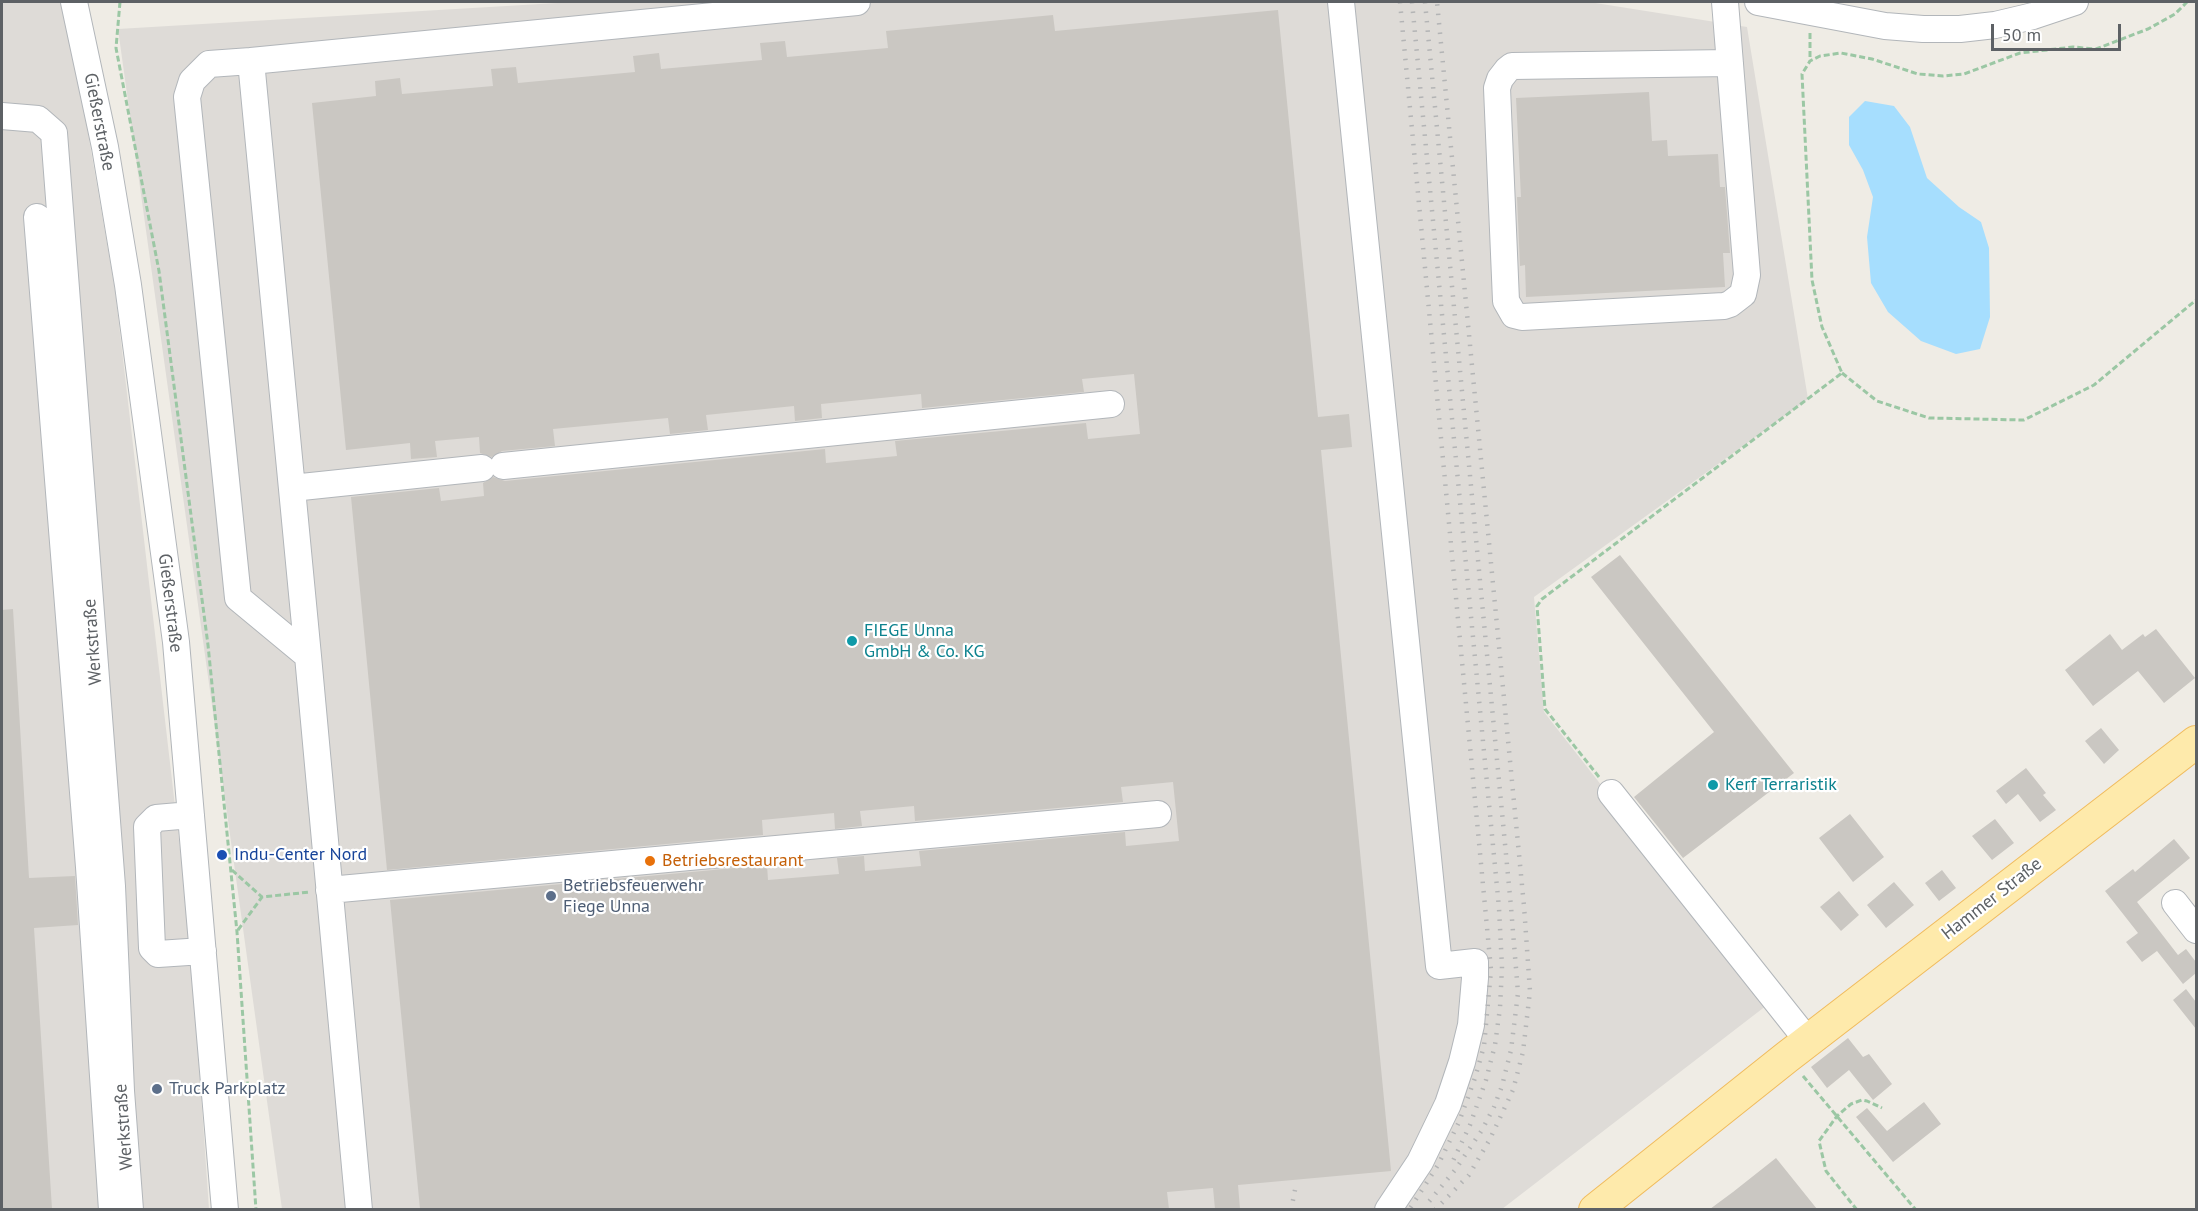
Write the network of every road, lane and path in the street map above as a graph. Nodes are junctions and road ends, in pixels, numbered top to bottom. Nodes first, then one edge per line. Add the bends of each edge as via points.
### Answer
1 (74, 2) edge
2 (120, 2) edge
3 (857, 2) edge
4 (1341, 2) edge
5 (1725, 2) edge
6 (1758, 2) edge
7 (2075, 2) edge
8 (2187, 2) edge
9 (804, 4) edge
10 (765, 6) edge
11 (1809, 12) junction
12 (251, 61) junction
13 (1810, 61) junction
14 (1730, 63) junction
15 (2, 116) edge
16 (37, 217) dead end
17 (2196, 300) edge
18 (1842, 373) junction
19 (1110, 404) dead end
20 (292, 488) junction
21 (308, 656) junction
22 (2196, 742) edge
23 (1611, 793) joint
24 (1158, 814) dead end
25 (191, 815) junction
26 (231, 869) junction
27 (329, 890) junction
28 (262, 897) junction
29 (2175, 903) dead end
30 (2196, 930) edge
31 (237, 932) junction
32 (203, 951) junction
33 (1798, 1049) junction
34 (1882, 1108) dead end
35 (1837, 1116) junction
36 (1913, 1205) junction
37 (112, 1209) edge
38 (130, 1209) edge
39 (225, 1209) edge
40 (256, 1209) edge
41 (359, 1209) edge
42 (1388, 1209) edge
43 (1595, 1209) edge
44 (1857, 1209) edge
45 (1908, 1209) edge
46 (1916, 1209) edge

1 - 25 street, Gießerstraße via 105,147 129,296 176,642
2 - 26 path via 116,48 159,271 208,645
3 - 9 street
4 - 42 street via 1439,966 1475,962 1476,978 1471,1024 1448,1104 1420,1162
5 - 14 street
6 - 11 street
7 - 11 street via 2005,23 1960,29 1885,26
8 - 13 path via 2175,14 2148,29 2096,49 2073,47 2020,53 1964,74 1918,74 1841,53
9 - 10 street
10 - 12 street
11 - 13 path
12 - 20 street
12 - 21 street via 208,64 192,81 187,97 238,598
13 - 18 path via 1802,74 1812,280 1822,327
14 - 14 street via 1747,275 1743,294 1724,306 1514,315 1506,300 1497,88 1507,70 1512,66
15 - 38 street, Werkstraße via 38,119 54,133 112,886
16 - 37 street
17 - 18 path via 2094,385 2024,420 1929,418 1877,401
18 - 23 path via 1542,599 1538,606 1545,709
19 - 20 street
20 - 21 street
21 - 27 street
22 - 33 main road, Hammer Straße
23 - 33 street
24 - 27 street
25 - 32 street, Gießerstraße
25 - 32 street via 156,818 147,827 152,948 158,954
26 - 28 path
26 - 31 path
27 - 28 path
27 - 41 street
28 - 31 path
29 - 30 street
31 - 40 path
32 - 39 street, Gießerstraße
33 - 35 path
33 - 43 main road, Hammer Straße
34 - 35 path via 1862,1100
35 - 36 path
35 - 44 path via 1818,1144 1826,1171
36 - 45 path
36 - 46 path

